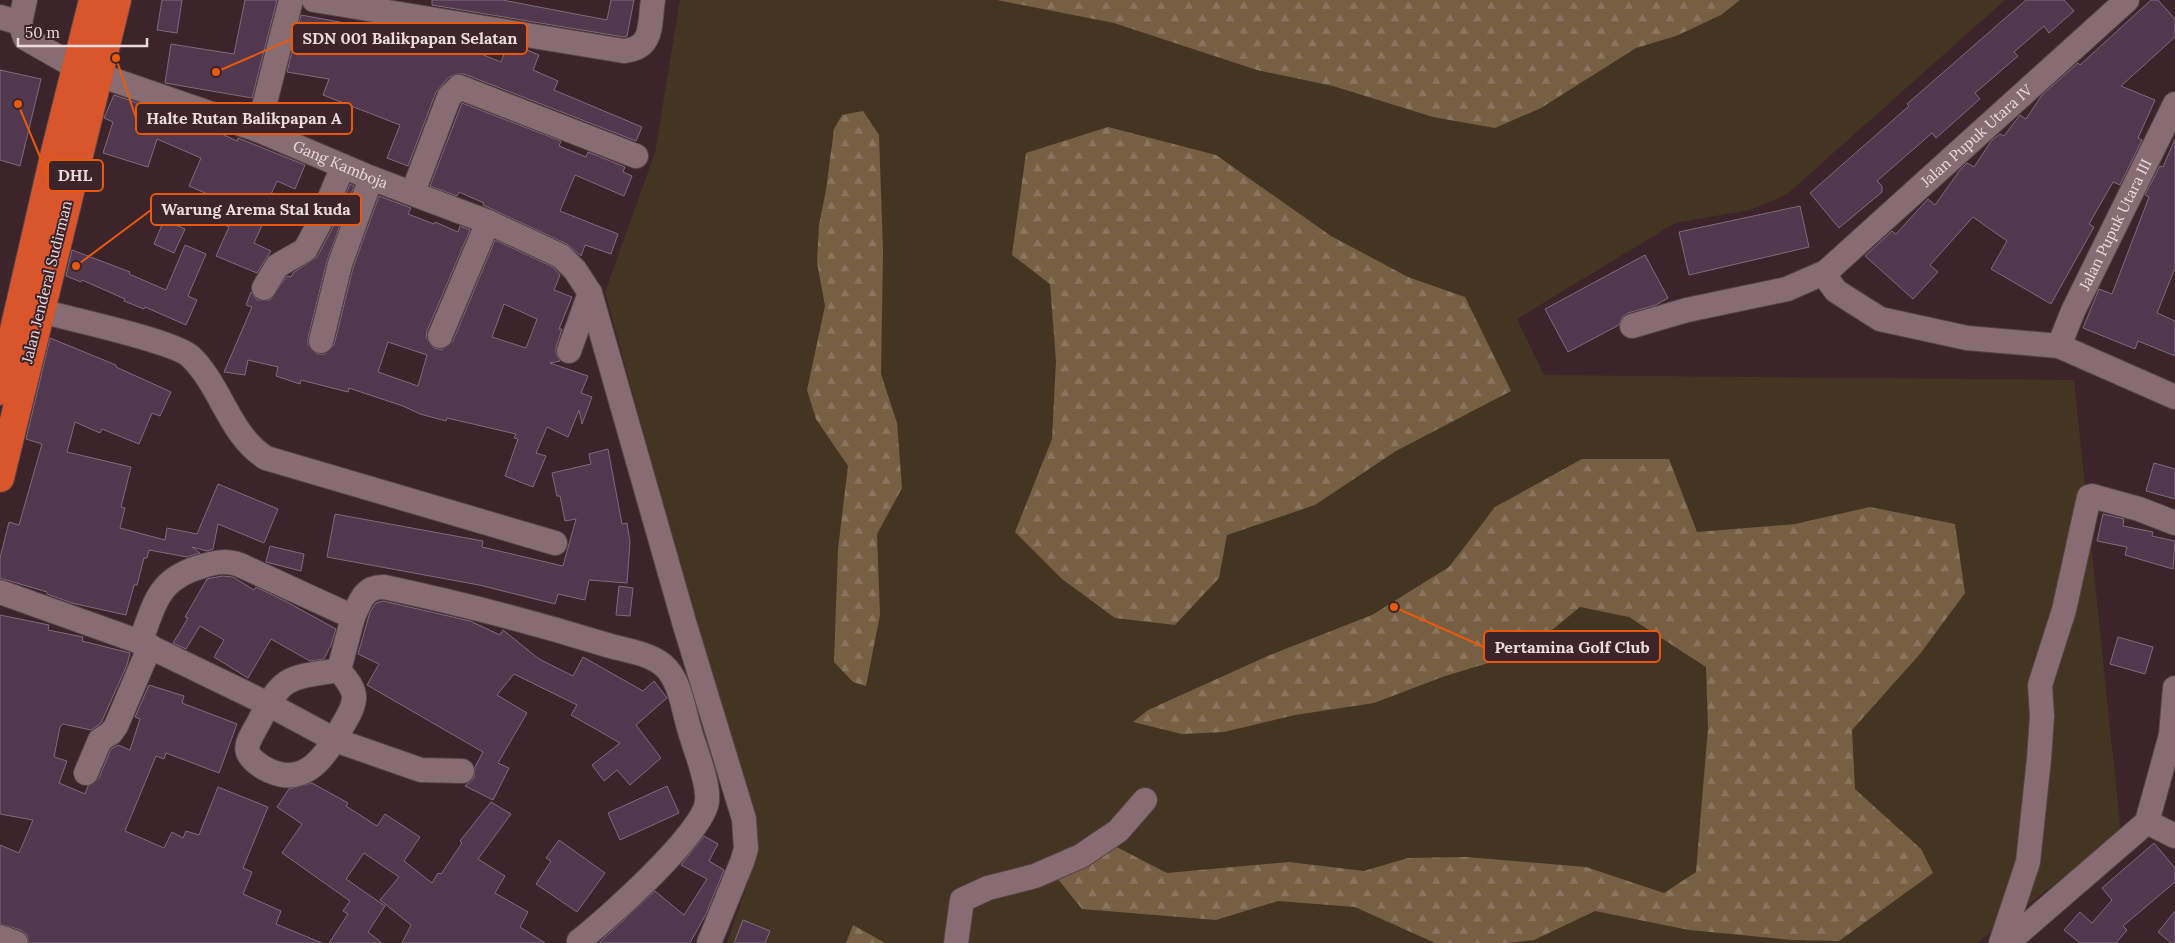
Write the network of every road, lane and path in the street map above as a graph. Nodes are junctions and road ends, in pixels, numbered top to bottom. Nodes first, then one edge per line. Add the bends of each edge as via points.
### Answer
1 (93, 0) edge
2 (117, 0) edge
3 (292, 0) edge
4 (314, 0) edge
5 (653, 0) edge
6 (2127, 0) edge
7 (15, 13) edge
8 (87, 71) junction
9 (2175, 104) edge
10 (258, 130) junction
11 (636, 156) dead end
12 (343, 166) junction
13 (371, 178) junction
14 (414, 192) junction
15 (488, 222) junction
16 (1826, 272) junction
17 (264, 288) dead end
18 (590, 294) junction
19 (41, 311) junction
20 (1632, 326) dead end
21 (440, 336) dead end
22 (321, 341) dead end
23 (2059, 346) junction
24 (569, 351) dead end
25 (0, 391) edge
26 (2175, 397) edge
27 (0, 478) edge
28 (2175, 523) edge
29 (555, 543) dead end
30 (0, 592) edge
31 (353, 617) junction
32 (145, 644) junction
33 (338, 670) junction
34 (2175, 688) edge
35 (268, 704) junction
36 (2173, 736) edge
37 (335, 740) junction
38 (462, 771) dead end
39 (86, 774) dead end
40 (1145, 800) dead end
41 (2147, 822) junction
42 (2175, 836) edge
43 (0, 937) edge
44 (578, 941) dead end
45 (16, 943) edge
46 (709, 943) edge
47 (956, 943) edge
48 (2001, 943) edge
49 (2008, 943) edge

1 - 8 highway, Jalan Jenderal Sudirman
2 - 8 highway, Jalan Jenderal Sudirman
3 - 10 street
4 - 5 street via 624,51 642,47 646,41
6 - 16 street, Jalan Pupuk Utara IV
7 - 8 street, Gang Kamboja via 28,42
8 - 10 street, Gang Kamboja
8 - 19 highway, Jalan Jenderal Sudirman
8 - 25 highway, Jalan Jenderal Sudirman
9 - 23 street, Jalan Pupuk Utara III via 2073,311
10 - 12 street, Gang Kamboja
11 - 14 street via 459,87 449,97
12 - 13 street, Gang Kamboja
12 - 17 street via 305,250 276,266
13 - 14 street, Gang Kamboja
13 - 22 street via 340,264
14 - 15 street, Gang Kamboja
15 - 18 street, Gang Kamboja via 561,256 575,270
15 - 21 street
16 - 20 street, Jalan Pupuk Utara IV via 1786,289 1687,310
16 - 23 street via 1836,291 1880,319 1967,338
18 - 24 street
18 - 46 street, Gang Kamboja via 744,819 746,849
19 - 27 highway, Jalan Jenderal Sudirman
19 - 29 street via 167,345 190,355 247,444 266,458
23 - 26 street
28 - 48 street via 2119,503 2092,496 2088,498 2064,610 2040,685 2042,716 2028,862
30 - 32 street
31 - 32 street via 240,565 221,561 177,576 164,587
31 - 33 street
31 - 44 street via 365,592 384,587 582,637 648,657 670,673 707,792 705,811 636,892
32 - 35 street
32 - 39 street via 116,726 100,740
33 - 35 street via 286,681
33 - 37 street via 353,689 354,699
34 - 36 street
35 - 37 street
35 - 37 street via 247,752 252,760 275,774 291,776 312,768 326,755
36 - 41 street
37 - 38 street via 421,770
40 - 47 street via 1118,831 1081,856 1035,876 988,888 962,900
41 - 42 street
41 - 49 street
43 - 45 street

